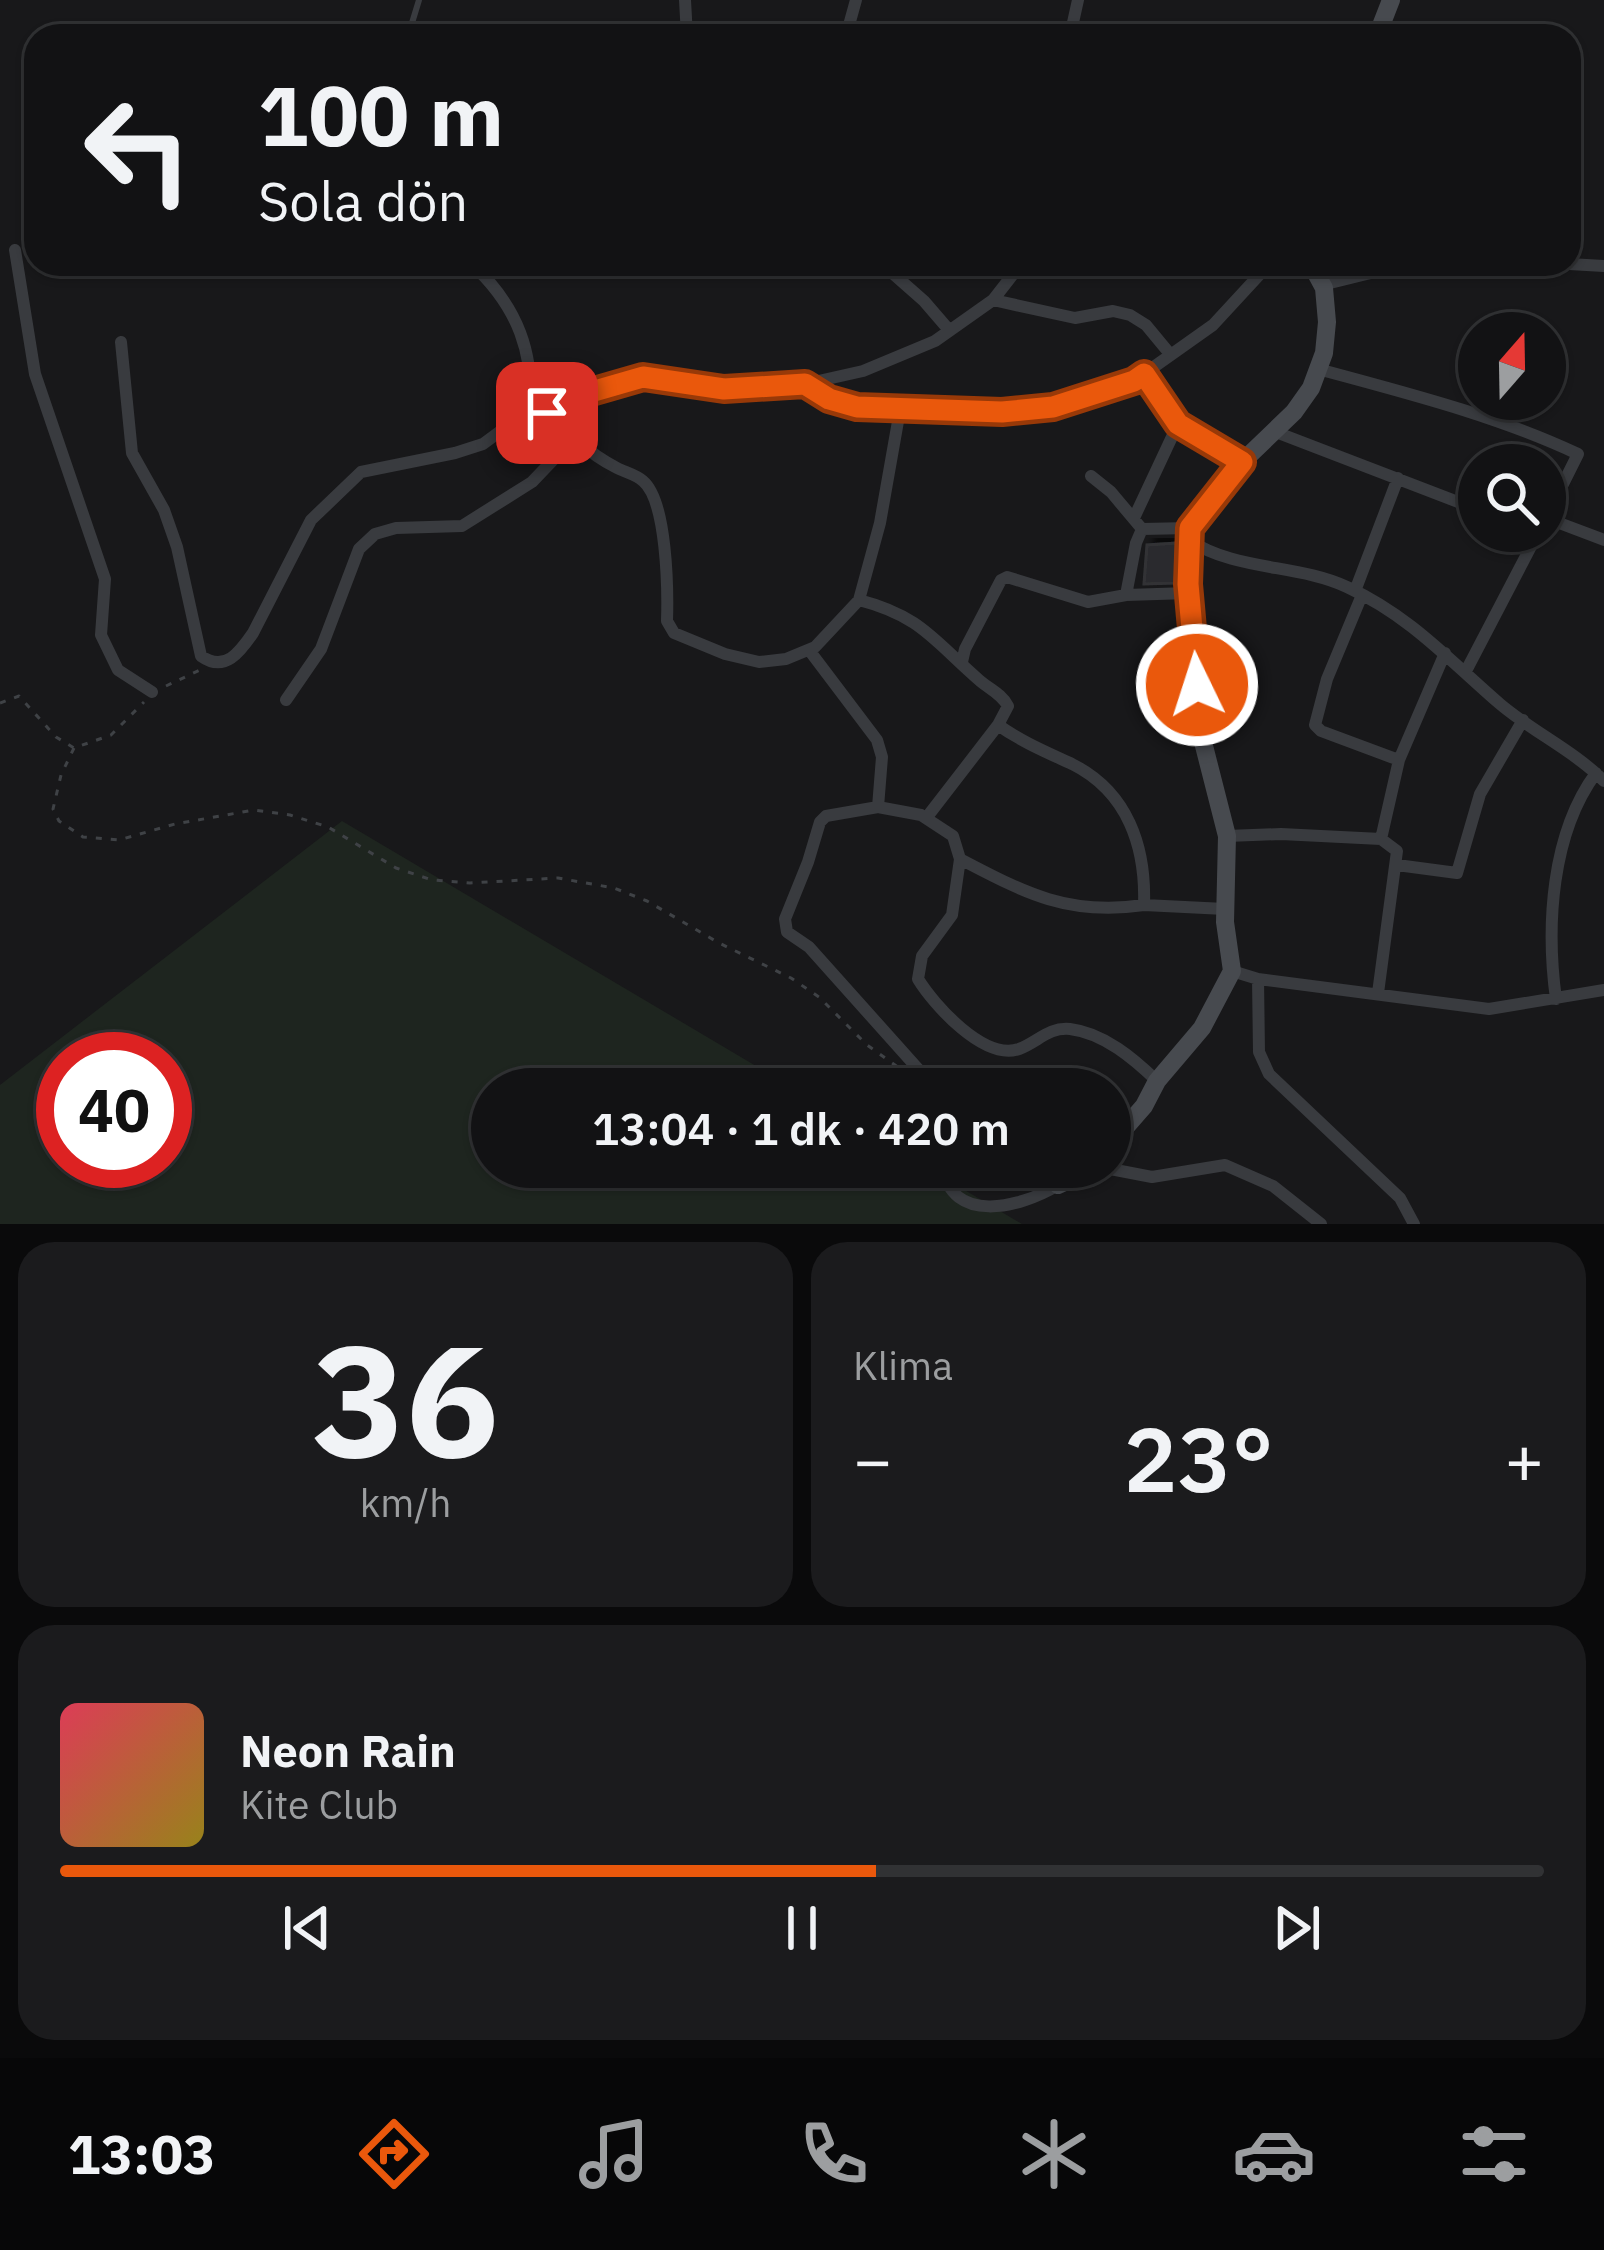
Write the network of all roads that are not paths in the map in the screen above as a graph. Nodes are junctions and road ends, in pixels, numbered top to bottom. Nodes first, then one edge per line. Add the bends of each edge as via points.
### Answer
1 (14, 250) dead end
2 (482, 276) edge
3 (896, 276) edge
4 (1012, 276) edge
5 (1258, 276) edge
6 (1317, 276) edge
7 (1357, 276) edge
8 (1322, 285) junction
9 (993, 300) junction
10 (950, 330) junction
11 (121, 342) dead end
12 (1169, 354) junction
13 (1318, 369) junction
14 (1144, 374) junction
15 (805, 384) junction
16 (560, 407) junction
17 (900, 410) junction
18 (531, 416) junction
19 (1178, 424) junction
20 (1273, 431) junction
21 (574, 438) junction
22 (1556, 444) edge
23 (1566, 449) edge
24 (1242, 462) junction
25 (1091, 476) dead end
26 (1566, 476) edge
27 (1398, 478) junction
28 (1458, 502) edge
29 (1138, 523) junction
30 (1566, 526) edge
31 (1190, 534) junction
32 (1604, 540) edge
33 (1527, 552) edge
34 (1190, 593) junction
35 (1359, 593) junction
36 (1126, 595) junction
37 (859, 600) junction
38 (809, 650) junction
39 (1444, 652) junction
40 (962, 662) junction
41 (1466, 671) junction
42 (152, 692) road end
43 (286, 700) dead end
44 (1523, 720) junction
45 (998, 724) junction
46 (1399, 760) junction
47 (1600, 777) edge
48 (878, 807) junction
49 (927, 818) junction
50 (1227, 836) junction
51 (1381, 839) junction
52 (960, 860) junction
53 (1397, 865) junction
54 (1144, 905) junction
55 (1225, 909) junction
56 (1232, 971) junction
57 (1258, 979) junction
58 (1604, 990) edge
59 (1378, 993) junction
60 (1556, 999) junction
61 (918, 1068) edge
62 (1157, 1081) junction
63 (1131, 1121) edge
64 (1131, 1174) edge
65 (946, 1188) edge
66 (1052, 1188) edge
67 (1321, 1224) edge
68 (1414, 1224) edge

1 - 42 street via 35,374 105,579 101,635 118,670
2 - 18 street via 518,321
3 - 10 street
4 - 9 street
5 - 12 street via 1213,325
6 - 8 street
7 - 8 street
8 - 13 street via 1327,322
9 - 10 street
9 - 12 street via 1075,317 1130,315
10 - 15 street via 863,371
11 - 18 street via 132,453 164,510 196,640 212,664 242,649 296,543 346,482 455,454
12 - 14 street
13 - 20 street
13 - 22 street
14 - 17 street via 1053,407
14 - 19 street
15 - 16 street via 724,389 643,377
15 - 17 street via 857,407
16 - 18 street
16 - 21 street
17 - 37 street
19 - 24 street
19 - 29 street
20 - 24 street
20 - 27 street
21 - 38 street via 644,481 654,496 674,633 759,662
21 - 43 street via 532,482 461,526 396,528 359,549 321,649
23 - 26 street via 1577,454
24 - 31 street
25 - 29 street
27 - 28 street
27 - 35 street
29 - 31 street
29 - 36 street
30 - 32 street
31 - 34 street
31 - 35 street via 1200,548 1297,569
33 - 41 street
34 - 36 street
34 - 50 street via 1202,738
35 - 39 street
35 - 46 street via 1315,725
36 - 40 street via 1088,602 1007,577
37 - 38 street
37 - 40 street via 927,630
38 - 48 street via 877,740
39 - 41 street
39 - 46 street
40 - 45 street via 1008,706
41 - 44 street
44 - 47 street
44 - 53 street via 1480,794 1457,873
45 - 49 street
45 - 54 street via 1076,766 1118,803 1144,856
46 - 51 street
47 - 60 street via 1574,812 1561,849
48 - 49 street
48 - 61 street via 820,822 785,920 787,932
49 - 52 street via 953,836
50 - 51 street
50 - 55 street
51 - 53 street via 1396,851
52 - 54 street via 1045,901
52 - 62 street via 952,915 922,956 918,979 932,1001 993,1048 1017,1050 1067,1028 1133,1058
53 - 59 street
54 - 55 street
55 - 56 street
56 - 57 street
56 - 62 street via 1202,1028
57 - 59 street
57 - 68 street via 1259,1052 1268,1074 1389,1186
58 - 60 street
59 - 60 street via 1489,1009
62 - 63 street
64 - 67 street via 1153,1178 1225,1165 1273,1186
65 - 66 street via 960,1204 986,1209 1017,1207

